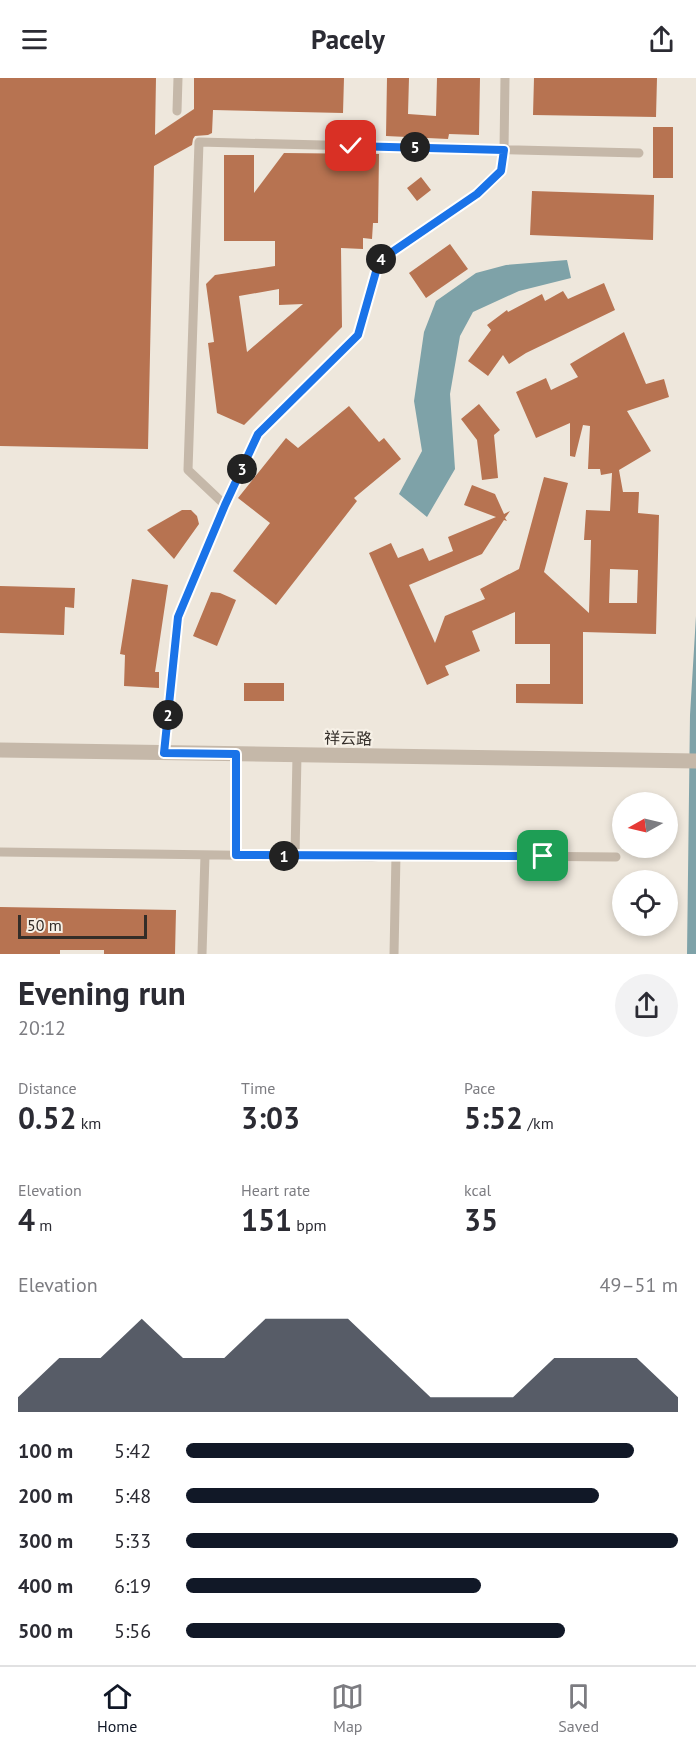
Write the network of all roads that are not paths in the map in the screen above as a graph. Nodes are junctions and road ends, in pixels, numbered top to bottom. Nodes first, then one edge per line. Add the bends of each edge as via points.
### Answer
1 (178, 78) edge
2 (505, 78) edge
3 (177, 111) dead end
4 (504, 150) junction
5 (639, 153) dead end
6 (225, 505) junction
7 (0, 750) edge
8 (164, 753) junction
9 (236, 754) junction
10 (297, 755) junction
11 (690, 761) edge
12 (0, 852) edge
13 (205, 855) junction
14 (236, 855) junction
15 (396, 855) junction
16 (295, 856) junction
17 (612, 857) edge
18 (202, 954) edge
19 (394, 954) edge

1 - 3 lane
2 - 4 lane
4 - 5 lane
4 - 6 lane via 501,171 477,194 379,261 358,335 258,434
4 - 6 lane via 199,142 188,470
6 - 8 lane via 178,617
7 - 8 street, 祥云路
8 - 9 street, 祥云路
9 - 10 street, 祥云路
9 - 14 lane
10 - 11 street, 祥云路
10 - 16 lane
12 - 13 lane
13 - 14 lane
13 - 18 lane
14 - 16 lane
15 - 16 lane
15 - 17 lane
15 - 19 lane

